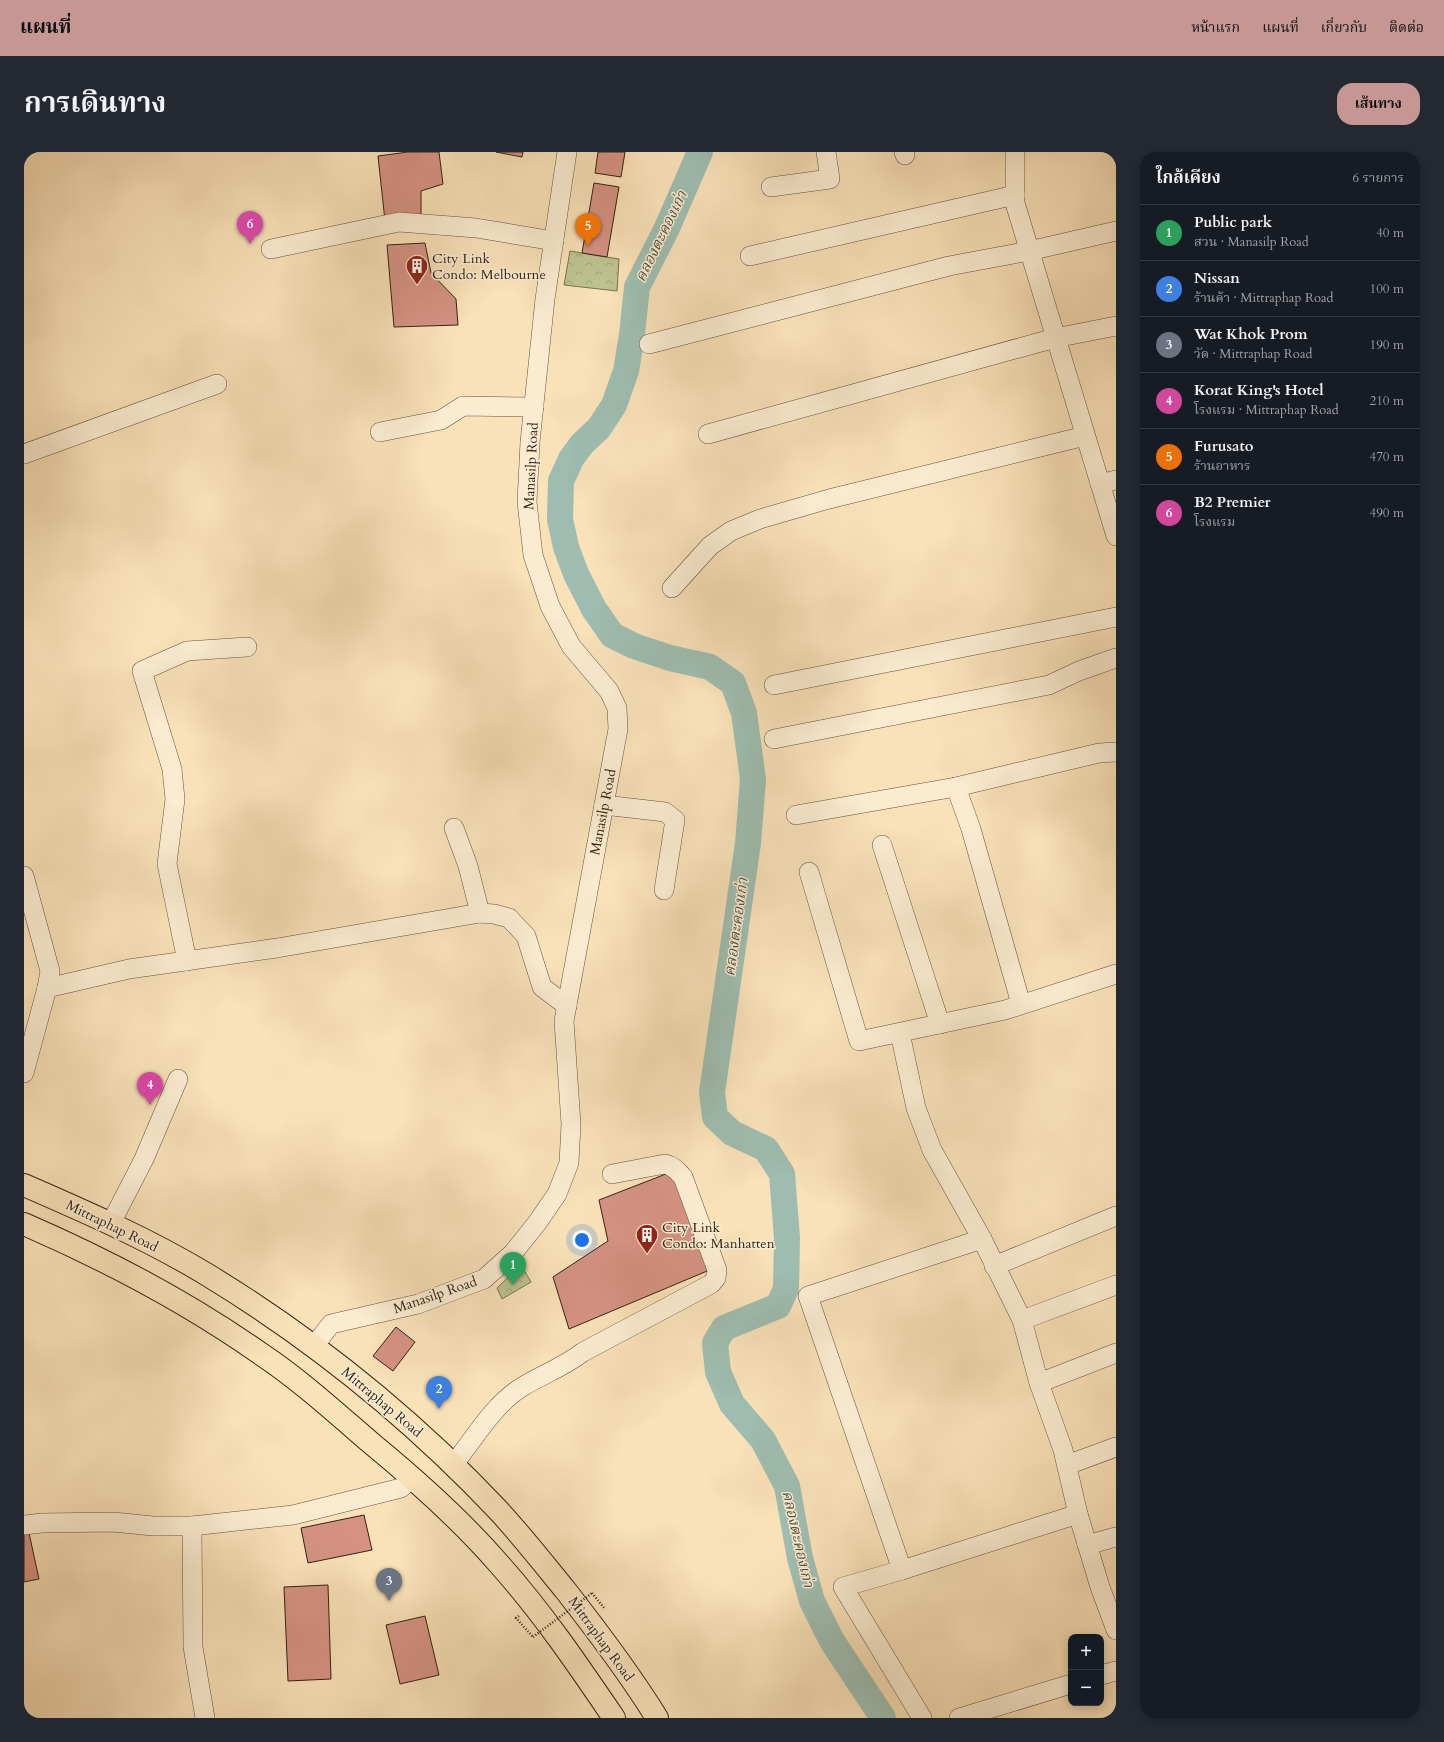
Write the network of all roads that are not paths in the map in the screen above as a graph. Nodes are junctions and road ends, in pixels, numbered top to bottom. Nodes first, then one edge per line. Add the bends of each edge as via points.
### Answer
1 (567, 152) edge
2 (826, 152) edge
3 (1015, 152) edge
4 (771, 187) dead end
5 (1015, 195) junction
6 (1116, 231) edge
7 (554, 241) junction
8 (271, 249) dead end
9 (1029, 251) junction
10 (750, 256) dead end
11 (1116, 326) edge
12 (1055, 338) junction
13 (649, 344) dead end
14 (217, 384) dead end
15 (534, 407) junction
16 (380, 432) dead end
17 (708, 434) dead end
18 (1085, 436) junction
19 (24, 454) edge
20 (1108, 482) edge
21 (1116, 536) edge
22 (672, 588) dead end
23 (1116, 616) edge
24 (246, 647) dead end
25 (1116, 658) edge
26 (774, 685) dead end
27 (774, 739) dead end
28 (1116, 752) edge
29 (956, 787) junction
30 (604, 805) junction
31 (796, 815) dead end
32 (454, 828) dead end
33 (882, 845) dead end
34 (809, 872) dead end
35 (24, 876) edge
36 (664, 890) dead end
37 (480, 913) junction
38 (187, 961) junction
39 (1116, 974) edge
40 (47, 988) junction
41 (1021, 1004) junction
42 (567, 1006) junction
43 (940, 1024) junction
44 (900, 1033) junction
45 (24, 1073) edge
46 (178, 1079) dead end
47 (612, 1174) dead end
48 (24, 1185) edge
49 (1116, 1216) edge
50 (111, 1223) junction
51 (24, 1224) edge
52 (982, 1239) junction
53 (994, 1266) junction
54 (1116, 1285) edge
55 (1022, 1320) junction
56 (314, 1346) junction
57 (1116, 1353) edge
58 (1039, 1383) junction
59 (1116, 1447) edge
60 (453, 1465) junction
61 (1067, 1465) junction
62 (412, 1477) junction
63 (1078, 1514) junction
64 (24, 1525) edge
65 (192, 1526) junction
66 (1116, 1537) edge
67 (1087, 1545) junction
68 (902, 1570) junction
69 (1116, 1630) edge
70 (1116, 1671) edge
71 (1104, 1674) edge
72 (1068, 1685) edge
73 (205, 1718) edge
74 (614, 1718) edge
75 (657, 1718) edge
76 (922, 1718) edge
77 (958, 1718) edge

1 - 7 street, Manasilp Road
2 - 4 street via 830,179
3 - 5 street
5 - 9 street
5 - 10 street
6 - 9 street
7 - 8 street via 476,228 399,222
7 - 15 street, Manasilp Road
9 - 12 street
9 - 13 street via 949,266
11 - 12 street
12 - 17 street
12 - 18 street
14 - 19 street
15 - 16 street via 463,406 441,420
15 - 30 street, Manasilp Road via 527,502 533,555 550,606 571,646 609,691 617,708 618,729
18 - 20 street
18 - 22 street via 829,499 753,522 731,531 710,546
20 - 21 street
23 - 26 street
24 - 38 street via 187,651 142,671 172,769 175,799 167,864
25 - 27 street via 1049,685
28 - 29 street via 1099,753
29 - 31 street
29 - 41 street
30 - 36 street via 665,812 675,820
30 - 42 street, Manasilp Road
32 - 37 street via 468,866
33 - 43 street
34 - 44 street via 859,1040
35 - 40 street via 50,971
37 - 38 street
37 - 42 street via 509,918 526,936 542,987
38 - 40 street via 129,969
39 - 41 street
40 - 45 street
41 - 43 street
42 - 56 street, Manasilp Road via 564,1021 571,1124 569,1163 557,1194 537,1223 513,1253 484,1279 418,1304 330,1324
43 - 44 street
44 - 52 street via 916,1108 932,1150
46 - 50 street via 144,1159
47 - 60 street via 665,1164 677,1170 683,1177 717,1270 716,1278 711,1284 583,1352 568,1364 522,1388 495,1410
48 - 50 highway, Mittraphap Road
49 - 53 street
50 - 56 highway, Mittraphap Road via 206,1274
51 - 62 highway via 91,1253 170,1296 262,1354 313,1393
52 - 53 street
52 - 68 street via 808,1296
53 - 55 street
54 - 55 street
55 - 58 street
56 - 60 highway, Mittraphap Road via 413,1428
57 - 58 street
58 - 61 street
59 - 61 street
60 - 75 highway, Mittraphap Road via 518,1534 599,1632
61 - 63 street
62 - 65 street via 401,1488 293,1515
62 - 74 highway via 499,1564 569,1652
63 - 67 street
63 - 68 street
64 - 65 street via 113,1522
65 - 73 street via 193,1647
66 - 67 street
67 - 69 street
68 - 76 street via 843,1587
70 - 71 street
72 - 77 street

